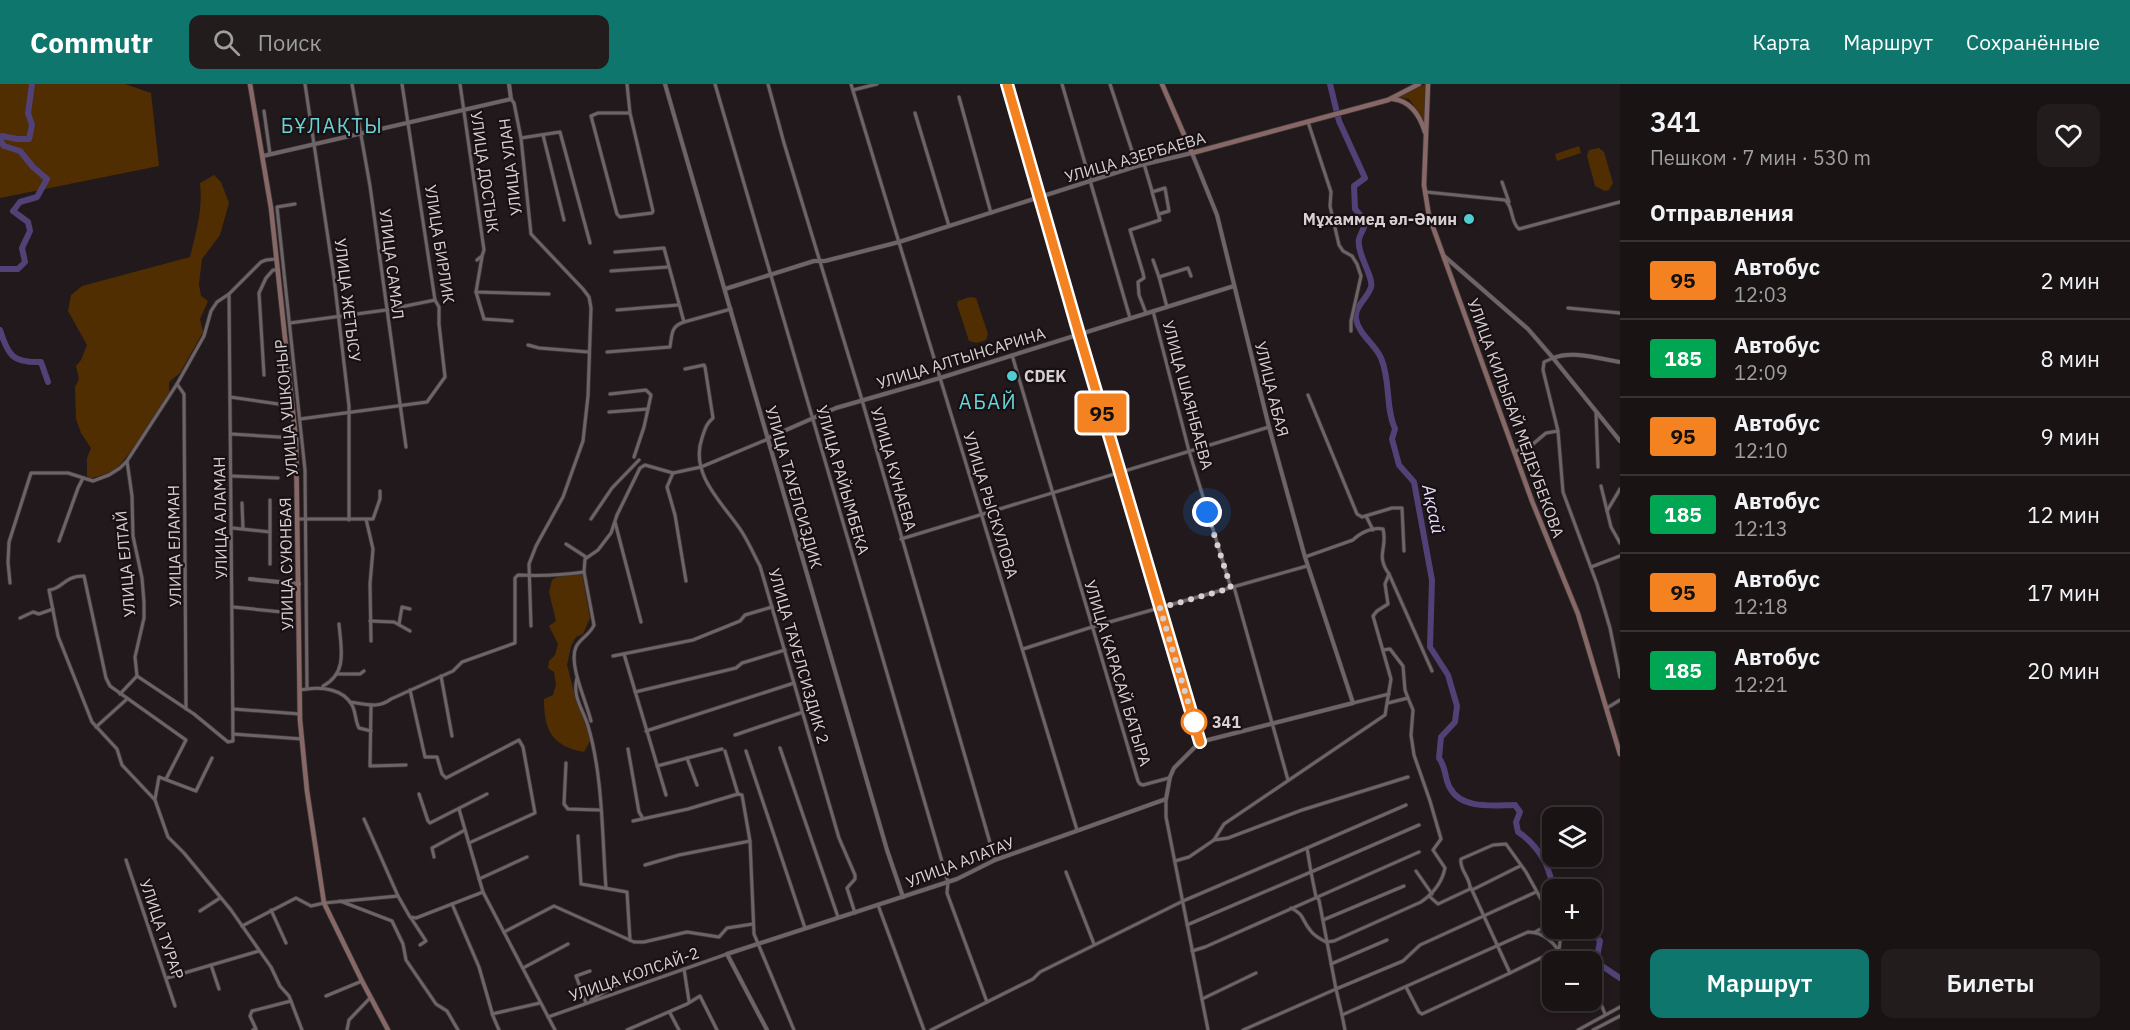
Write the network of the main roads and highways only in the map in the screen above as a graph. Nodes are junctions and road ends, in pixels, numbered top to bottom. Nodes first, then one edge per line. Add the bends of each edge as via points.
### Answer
1 (250, 84) edge
2 (1162, 84) edge
3 (1419, 84) edge
4 (1428, 84) edge
5 (1388, 100) junction
6 (1426, 137) junction
7 (1192, 153) joint
8 (1620, 754) edge
9 (388, 1030) edge

1 - 9 main road, УЛИЦА СУЮНБАЯ via 263,156 295,438 299,690 307,790 324,903
2 - 7 main road, УЛИЦА АБАЯ
3 - 5 main road, УЛИЦА АЗЕРБАЕВА
4 - 6 main road, УЛИЦА КИЛЫБАЙ МЕДЕУБЕКОВА
5 - 6 main road via 1408,104 1422,122
5 - 7 main road, УЛИЦА АЗЕРБАЕВА
6 - 8 main road, УЛИЦА КИЛЫБАЙ МЕДЕУБЕКОВА via 1424,191 1429,216 1514,452 1578,614

